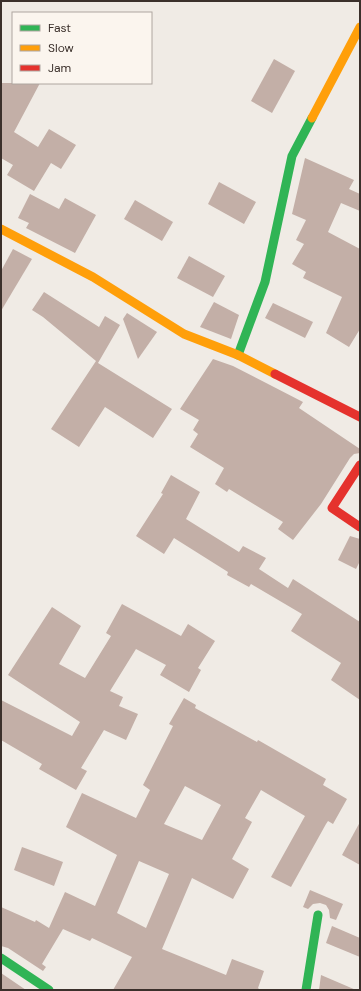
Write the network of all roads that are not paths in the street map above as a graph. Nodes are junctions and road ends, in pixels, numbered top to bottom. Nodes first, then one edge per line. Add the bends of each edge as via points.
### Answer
1 (360, 28) edge
2 (1, 229) edge
3 (238, 355) junction
4 (360, 417) edge
5 (360, 465) edge
6 (360, 527) edge
7 (318, 915) dead end
8 (1, 958) edge
9 (49, 990) edge
10 (306, 990) edge

1 - 3 street via 292,156 265,282
2 - 3 street via 93,277 184,334
3 - 4 street
5 - 6 street via 332,508
7 - 10 street
8 - 9 street

